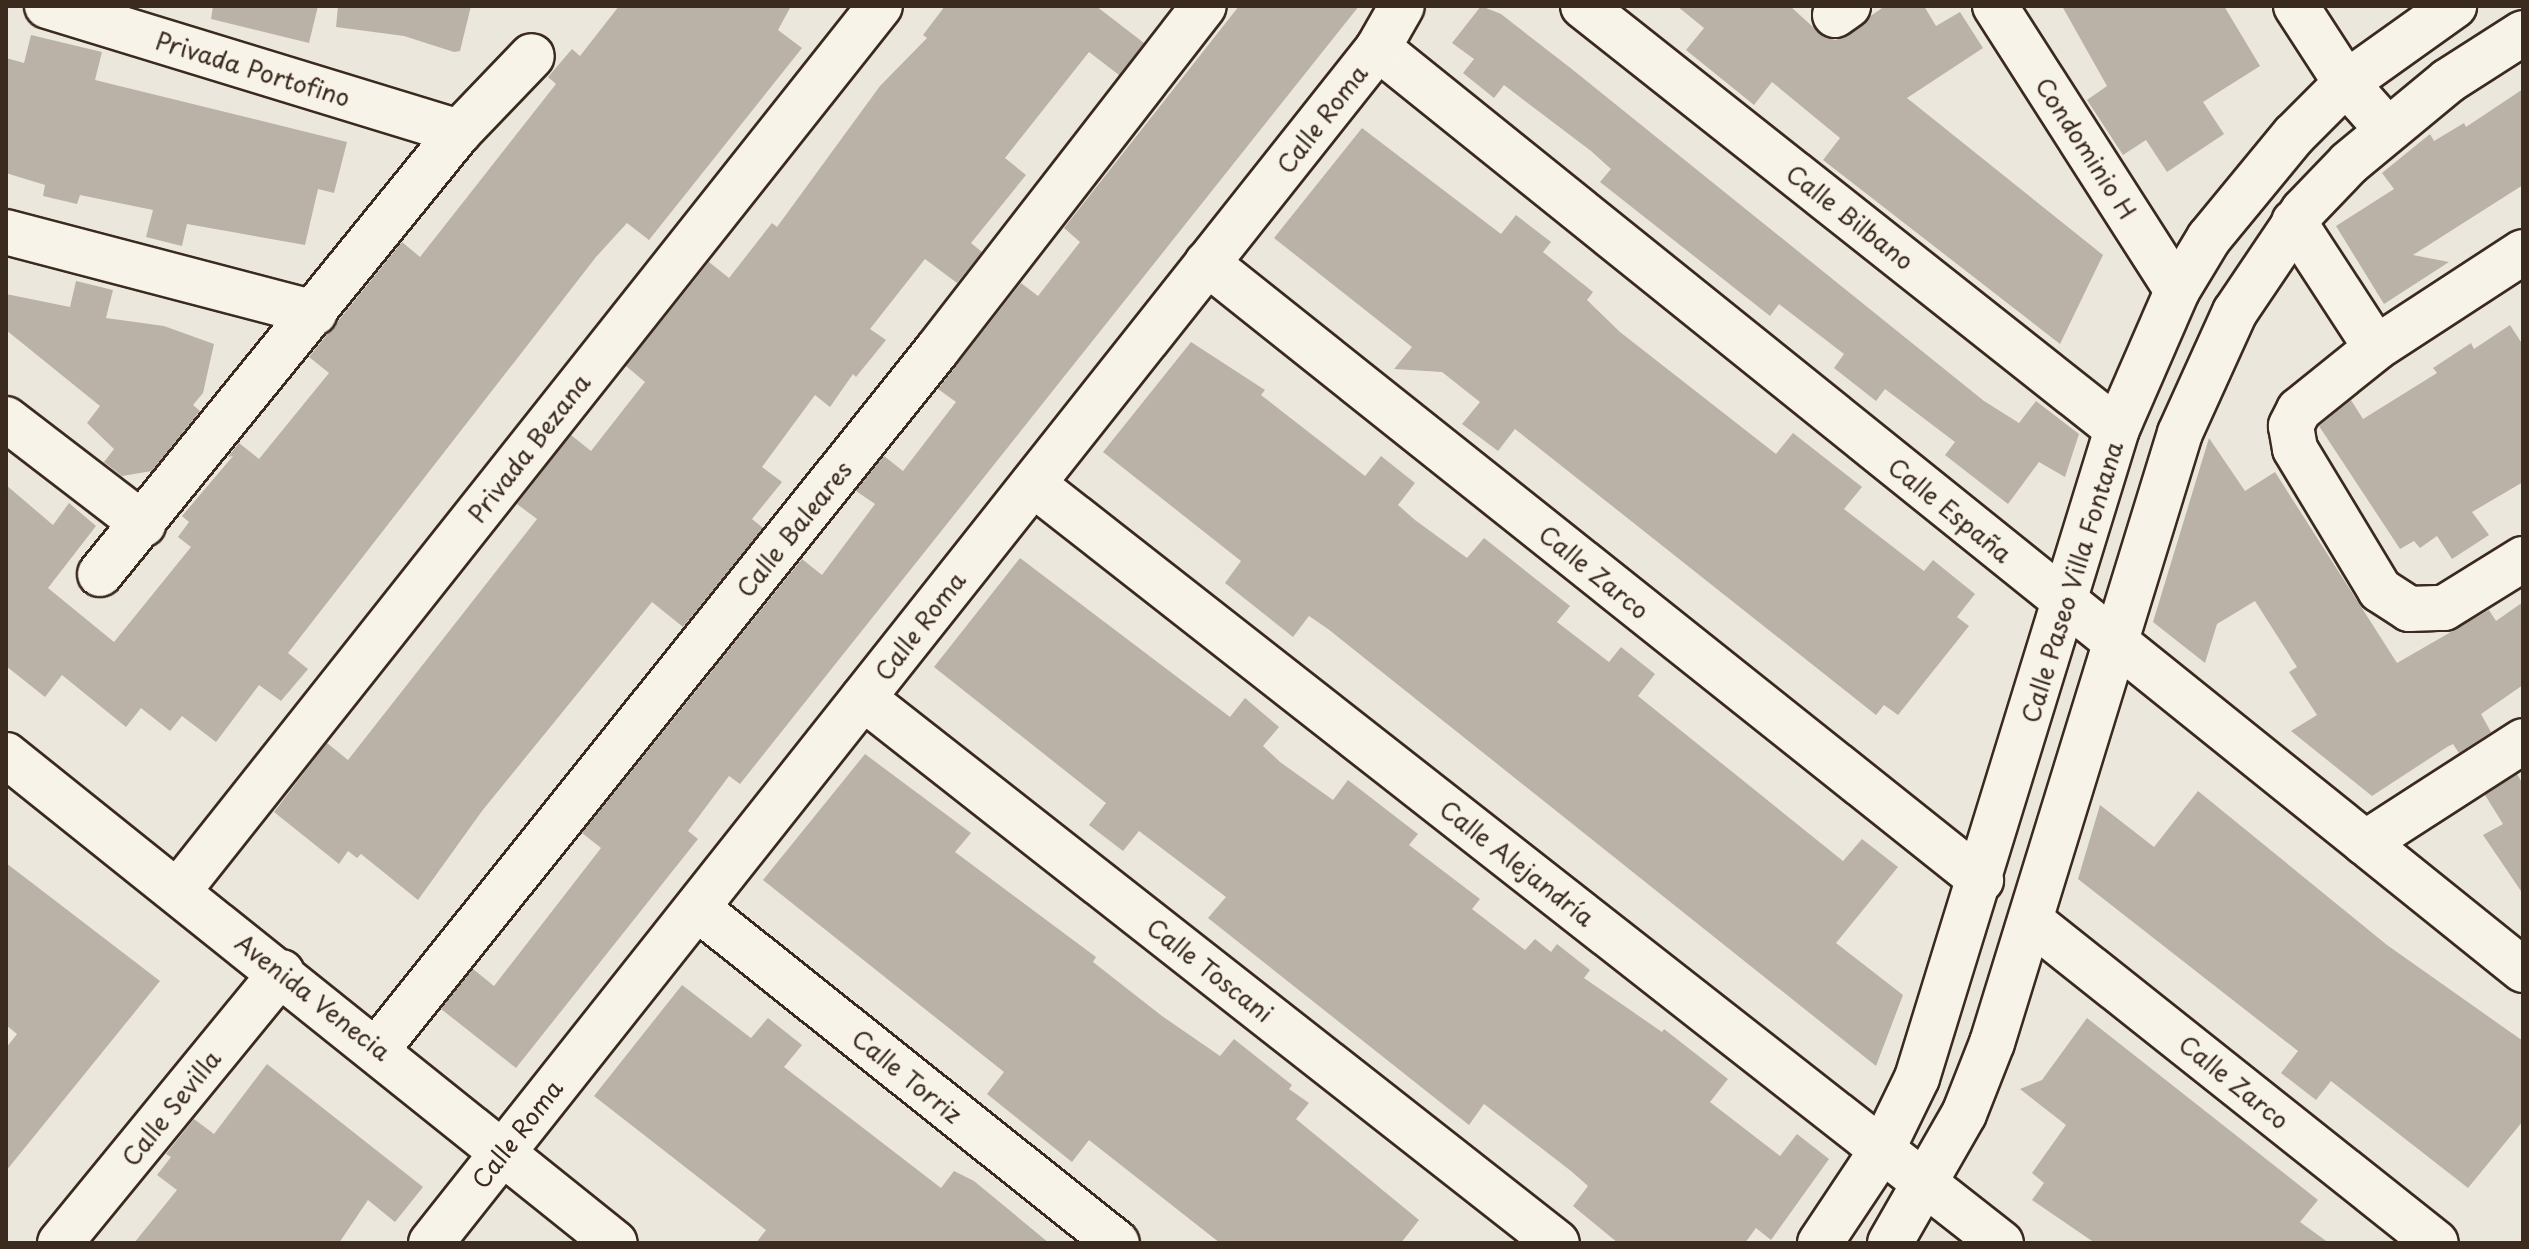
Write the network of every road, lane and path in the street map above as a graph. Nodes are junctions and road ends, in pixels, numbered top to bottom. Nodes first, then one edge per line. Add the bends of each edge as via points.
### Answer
1 (47, 6) edge
2 (880, 6) edge
3 (1204, 6) edge
4 (1402, 6) edge
5 (1583, 6) edge
6 (1995, 6) edge
7 (2296, 6) edge
8 (2454, 6) edge
9 (2523, 33) edge
10 (1378, 48) junction
11 (532, 56) dead end
12 (2346, 83) junction
13 (2387, 129) junction
14 (459, 132) junction
15 (2294, 222) junction
16 (6, 232) edge
17 (2523, 252) edge
18 (1207, 263) junction
19 (2177, 291) junction
20 (315, 313) junction
21 (2376, 348) junction
22 (6, 419) edge
23 (2117, 429) junction
24 (1033, 484) junction
25 (143, 524) junction
26 (2523, 559) edge
27 (100, 574) dead end
28 (2066, 603) junction
29 (2116, 643) junction
30 (863, 698) junction
31 (2523, 741) edge
32 (11, 769) edge
33 (2365, 843) junction
34 (1981, 880) junction
35 (179, 890) junction
36 (697, 908) junction
37 (2031, 921) junction
38 (2523, 970) edge
39 (282, 972) junction
40 (378, 1048) junction
41 (1882, 1150) junction
42 (503, 1153) junction
43 (1927, 1185) junction
44 (60, 1243) edge
45 (431, 1243) edge
46 (615, 1243) edge
47 (1117, 1243) edge
48 (1557, 1243) edge
49 (1820, 1243) edge
50 (1890, 1243) edge
51 (2001, 1243) edge
52 (2436, 1243) edge

1 - 14 street, Privada Portofino
2 - 35 street, Privada Bezana
3 - 40 street, Calle Baleares via 937,350
4 - 10 street, Calle Roma
5 - 23 street, Calle Bilbano
6 - 19 street, Condominio H
7 - 12 street
8 - 12 street, Calle Paseo Villa Fontana
9 - 13 street via 2448,81
10 - 18 street, Calle Roma
10 - 28 street, Calle España
11 - 14 street
12 - 13 street
12 - 19 street, Calle Paseo Villa Fontana via 2243,193
13 - 15 street
14 - 20 street
15 - 21 street
15 - 29 street via 2235,312 2205,372 2180,433
16 - 20 street
17 - 21 street
18 - 24 street, Calle Roma
18 - 34 street, Calle Zarco
19 - 23 street, Calle Paseo Villa Fontana
20 - 25 street
21 - 26 street via 2299,410 2291,426 2295,449 2380,590 2409,609 2444,608
22 - 25 street
23 - 28 street, Calle Paseo Villa Fontana
24 - 30 street, Calle Roma
24 - 41 street, Calle Alejandría
25 - 27 street
28 - 29 street, Calle España
28 - 34 street, Calle Paseo Villa Fontana
29 - 33 street, Calle España
29 - 37 street
30 - 36 street, Calle Roma
30 - 48 street, Calle Toscani
31 - 33 street
32 - 35 street, Avenida Venecia
33 - 38 street, Calle España
34 - 41 street, Calle Paseo Villa Fontana via 1917,1078
35 - 39 street, Avenida Venecia
36 - 42 street, Calle Roma
36 - 47 street, Calle Torriz
37 - 43 street via 1992,1043
37 - 52 street, Calle Zarco
39 - 40 street, Avenida Venecia
39 - 44 street, Calle Sevilla
40 - 42 street, Avenida Venecia
41 - 43 street, Calle Alejandría
41 - 49 street, Calle Paseo Villa Fontana
42 - 45 street, Calle Roma
42 - 46 street, Avenida Venecia
43 - 50 street
43 - 51 street, Calle Alejandría

